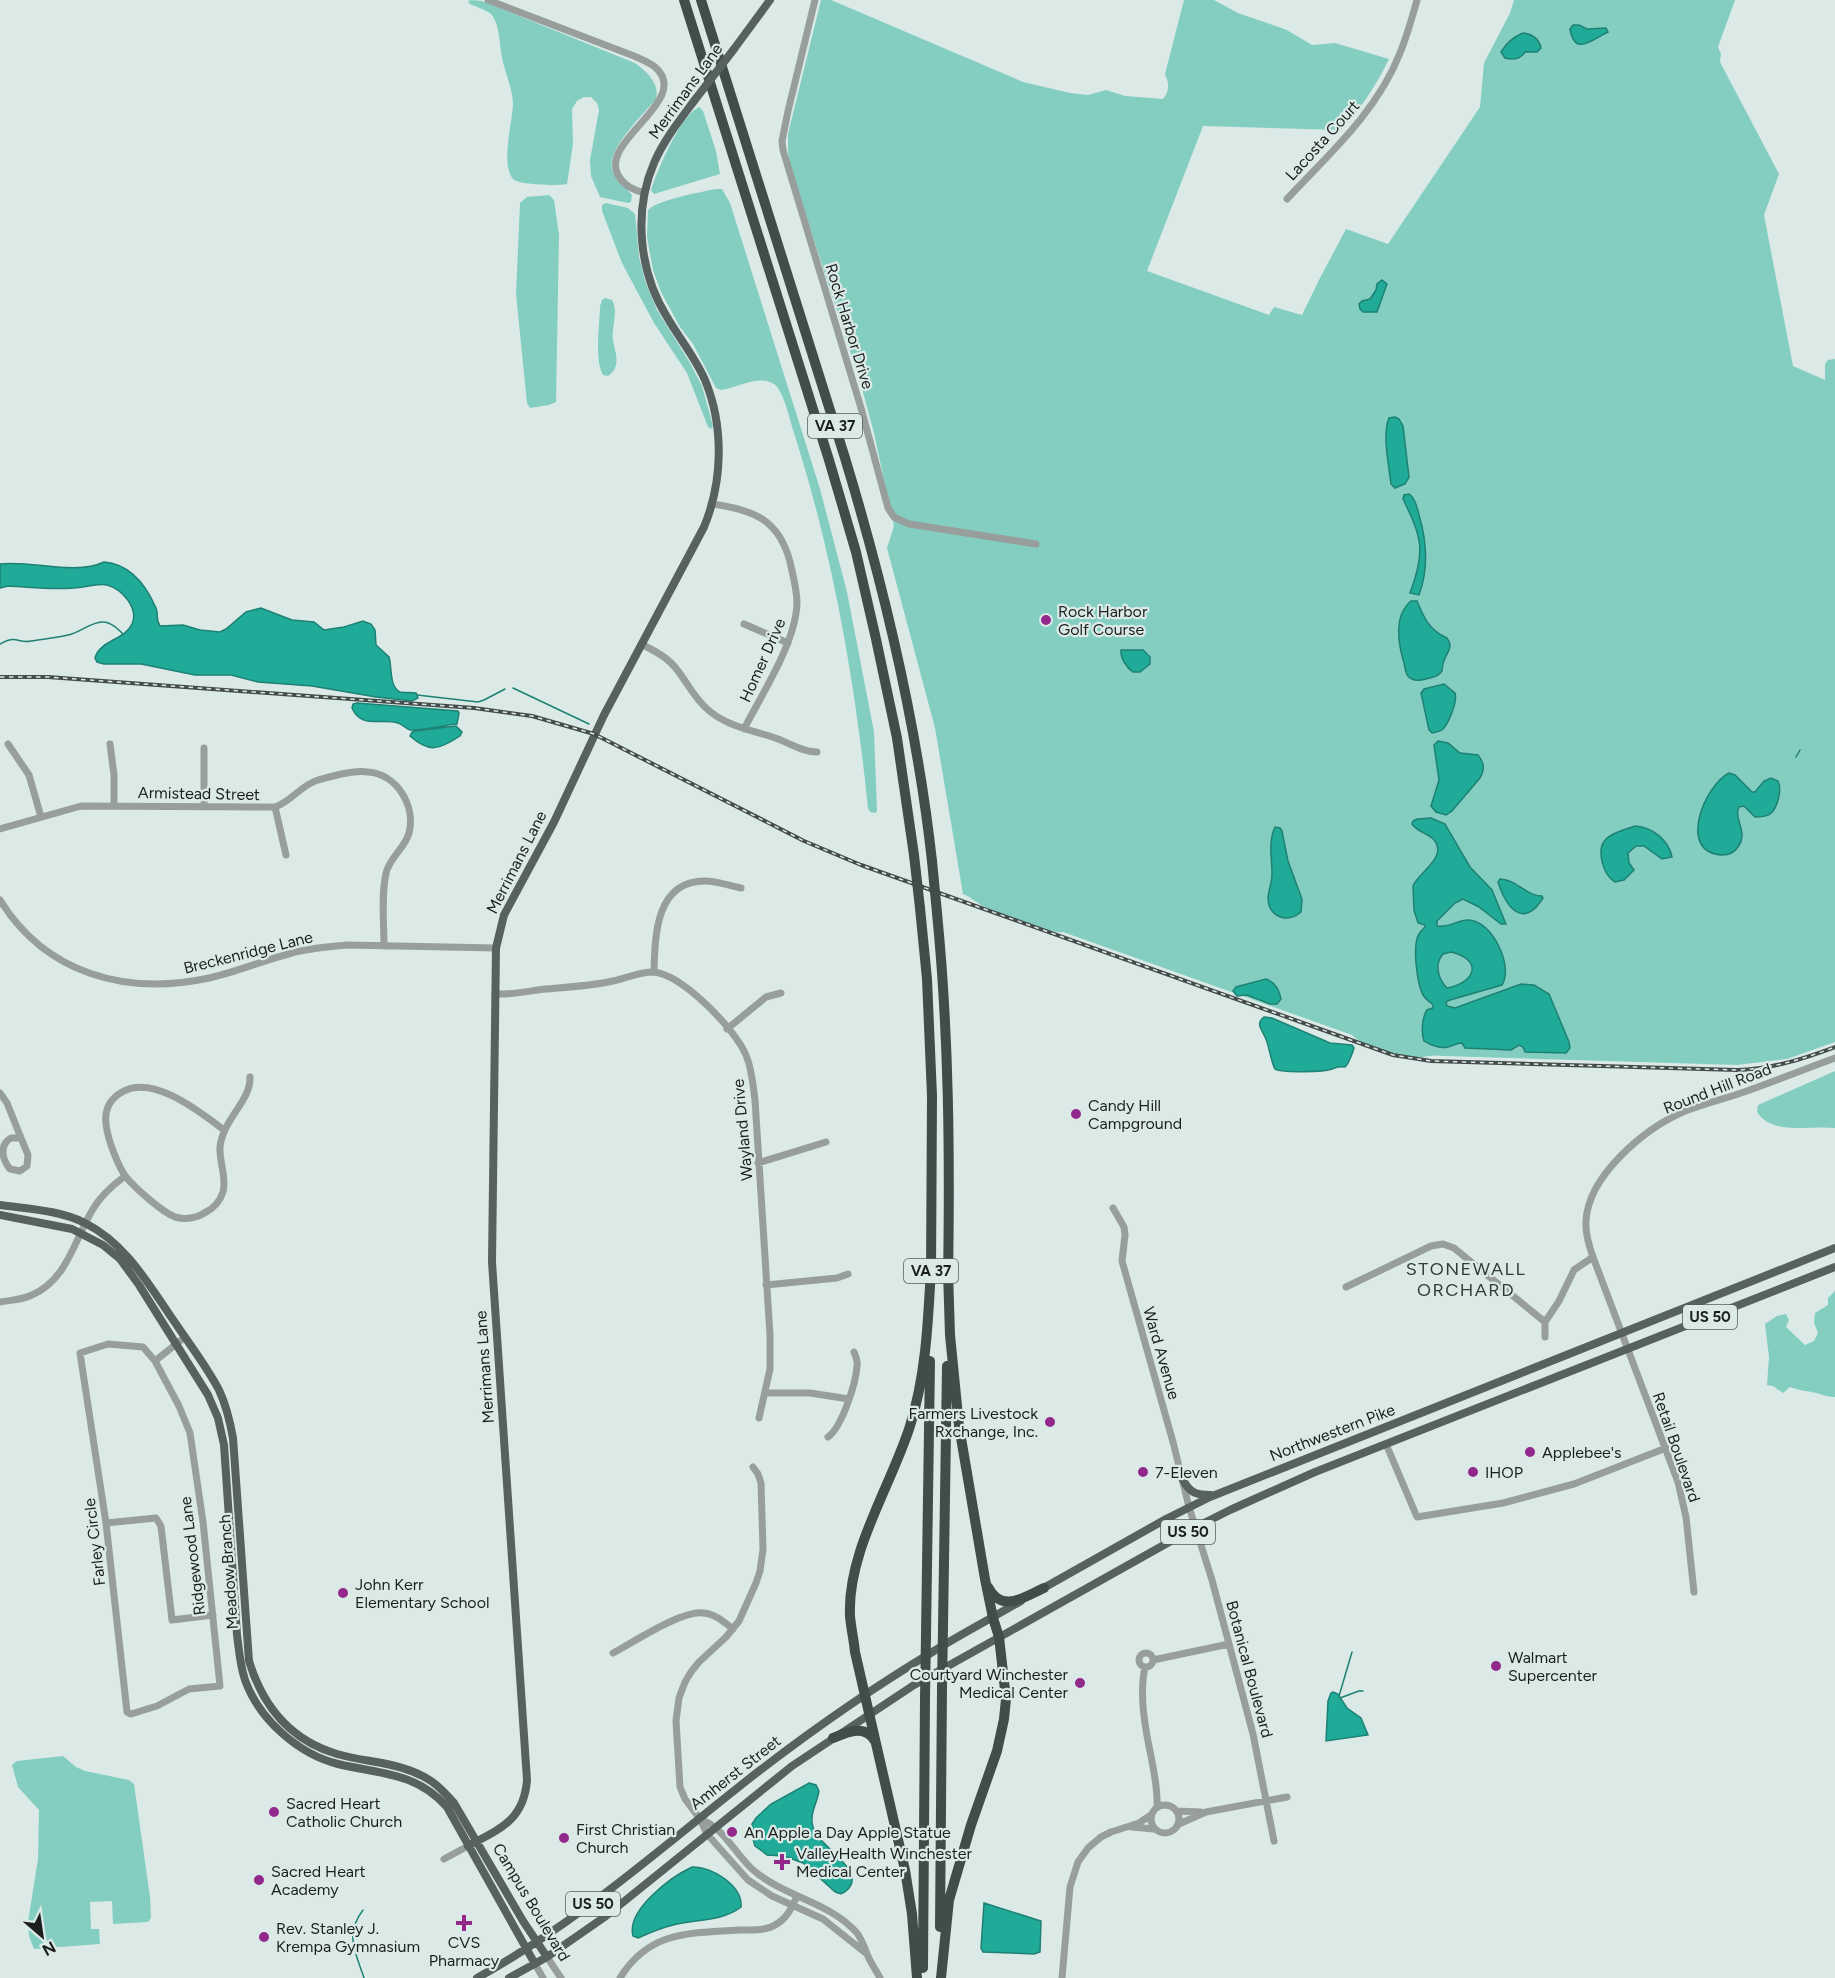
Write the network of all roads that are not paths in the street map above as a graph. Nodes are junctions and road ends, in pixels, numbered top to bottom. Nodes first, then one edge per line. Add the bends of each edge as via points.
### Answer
1 (488, 0) edge
2 (684, 0) edge
3 (701, 0) edge
4 (770, 0) edge
5 (815, 0) edge
6 (1417, 0) edge
7 (645, 193) junction
8 (1287, 199) dead end
9 (713, 504) junction
10 (1036, 544) dead end
11 (744, 624) dead end
12 (788, 642) junction
13 (641, 644) junction
14 (744, 729) junction
15 (8, 744) dead end
16 (110, 744) dead end
17 (204, 748) dead end
18 (817, 752) dead end
19 (114, 805) junction
20 (204, 806) junction
21 (275, 807) junction
22 (41, 817) junction
23 (0, 829) edge
24 (286, 855) dead end
25 (741, 888) dead end
26 (0, 900) edge
27 (384, 946) junction
28 (496, 948) junction
29 (654, 972) junction
30 (781, 993) dead end
31 (495, 994) junction
32 (727, 1029) junction
33 (1835, 1058) edge
34 (250, 1077) dead end
35 (0, 1093) edge
36 (224, 1130) junction
37 (21, 1138) junction
38 (826, 1142) dead end
39 (758, 1163) junction
40 (125, 1176) junction
41 (0, 1205) edge
42 (1113, 1208) dead end
43 (0, 1215) edge
44 (86, 1223) junction
45 (81, 1233) junction
46 (1835, 1248) edge
47 (1593, 1257) junction
48 (1835, 1267) edge
49 (931, 1268) junction
50 (948, 1272) junction
51 (848, 1274) dead end
52 (766, 1285) junction
53 (1346, 1287) dead end
54 (0, 1302) edge
55 (1545, 1322) junction
56 (1622, 1333) junction
57 (185, 1337) junction
58 (1545, 1337) dead end
59 (175, 1344) junction
60 (1628, 1349) junction
61 (854, 1352) dead end
62 (155, 1361) junction
63 (765, 1393) junction
64 (849, 1399) junction
65 (759, 1418) dead end
66 (1396, 1423) junction
67 (828, 1437) dead end
68 (1386, 1444) junction
69 (1666, 1448) junction
70 (753, 1467) dead end
71 (1183, 1480) junction
72 (1214, 1496) junction
73 (1189, 1507) junction
74 (106, 1523) junction
75 (1196, 1527) junction
76 (985, 1579) junction
77 (1044, 1588) junction
78 (1694, 1592) dead end
79 (213, 1614) junction
80 (993, 1618) junction
81 (733, 1629) junction
82 (999, 1637) junction
83 (1229, 1644) junction
84 (613, 1653) dead end
85 (1153, 1660) junction
86 (1145, 1667) junction
87 (220, 1686) joint
88 (865, 1695) junction
89 (870, 1714) junction
90 (833, 1738) junction
91 (877, 1747) junction
92 (1156, 1781) junction
93 (1287, 1797) dead end
94 (1267, 1800) junction
95 (1168, 1804) junction
96 (1157, 1807) junction
97 (1178, 1811) junction
98 (1206, 1812) junction
99 (1151, 1815) junction
100 (700, 1819) junction
101 (1179, 1824) junction
102 (716, 1827) junction
103 (1124, 1828) junction
104 (1154, 1829) junction
105 (707, 1834) junction
106 (477, 1841) junction
107 (1274, 1841) dead end
108 (468, 1846) junction
109 (444, 1859) dead end
110 (797, 1896) junction
111 (793, 1905) junction
112 (537, 1942) junction
113 (526, 1949) junction
114 (867, 1954) junction
115 (547, 1957) junction
116 (535, 1964) junction
117 (477, 1978) edge
118 (509, 1978) edge
119 (543, 1978) edge
120 (561, 1978) edge
121 (620, 1978) edge
122 (880, 1978) edge
123 (917, 1978) edge
124 (922, 1978) edge
125 (940, 1978) edge
126 (1062, 1978) edge

1 - 7 street via 634,56 658,70 663,86 660,99 623,145 615,162 625,184
2 - 49 highway, VA 37, bridge via 851,535 891,708 914,855 927,980 932,1096
3 - 50 highway, VA 37, bridge via 842,448 872,552 910,721 932,861 949,1077
4 - 7 main road, Merrimans Lane, bridge via 665,141
5 - 10 street, Rock Harbor Drive via 788,111 783,150 888,508 894,517 909,524
6 - 8 street, Lacosta Court via 1401,53 1377,98
7 - 9 main road, Merrimans Lane via 642,239 650,280 665,314 701,371 716,415 718,461
9 - 12 street, Homer Drive via 754,513 770,523 781,537 797,591 796,614
9 - 13 main road, Merrimans Lane
11 - 12 street
12 - 14 street, Homer Drive
13 - 14 street via 674,666 707,710
13 - 28 main road, Merrimans Lane via 504,915
14 - 18 street
15 - 22 street via 29,775
16 - 19 street
17 - 20 street
19 - 20 street, Armistead Street
19 - 22 street, Armistead Street via 81,806
20 - 21 street, Armistead Street
21 - 24 street
21 - 27 street, Armistead Street via 314,781 356,772 383,776 400,790 408,807 410,826 386,875
22 - 23 street, Armistead Street
25 - 29 street via 697,881 670,897 658,920
26 - 27 street, Breckenridge Lane via 24,932 59,959 88,973 120,981 188,982 310,949
27 - 28 street, Breckenridge Lane
28 - 31 main road, Merrimans Lane
29 - 31 street via 577,987
29 - 32 street, Wayland Drive via 690,990
30 - 32 street via 766,997
31 - 106 main road, Merrimans Lane via 493,1282 527,1780 516,1814 503,1827
32 - 39 street, Wayland Drive via 742,1046 749,1062
33 - 47 street, Round Hill Road via 1682,1113 1639,1138 1608,1171 1587,1210 1587,1240
34 - 36 street via 248,1092
35 - 37 street
36 - 40 street via 220,1152 222,1194 204,1214 190,1219 172,1215
36 - 40 street via 165,1092 125,1090 106,1109 105,1122
37 - 37 street via 29,1161 17,1171 7,1166 1,1148 8,1139
38 - 39 street
39 - 52 street, Wayland Drive
40 - 44 street via 100,1199
41 - 44 main road, Meadow Branch
42 - 71 street, Ward Avenue via 1124,1227 1122,1261
43 - 45 main road, Meadow Branch via 56,1224
44 - 45 street
44 - 57 main road, Meadow Branch via 132,1261
45 - 54 street via 51,1283 24,1298
45 - 59 main road, Meadow Branch via 120,1259
46 - 56 main road, Northwestern Pike / US 50
47 - 55 street via 1574,1270
47 - 56 street, Round Hill Road
48 - 60 main road, Northwestern Pike / US 50
49 - 88 highway via 918,1399 864,1542 854,1580 850,1616
49 - 124 highway, VA 37, bridge
50 - 76 highway via 956,1399
50 - 125 highway, VA 37, bridge
51 - 52 street
52 - 63 street, Wayland Drive via 770,1355
53 - 55 street via 1431,1246 1443,1244 1454,1248
55 - 58 street
56 - 60 street, Round Hill Road
56 - 66 main road, Northwestern Pike / US 50
57 - 59 street
57 - 106 main road, Meadow Branch via 219,1390 227,1410 233,1438 249,1661 264,1699 292,1731 319,1747 390,1764 429,1780 454,1803
59 - 62 street
59 - 108 main road, Meadow Branch via 208,1395 224,1445 238,1644 253,1698 280,1730 318,1757 388,1773 423,1786 447,1808
60 - 68 main road, Northwestern Pike / US 50
60 - 69 street, Retail Boulevard
61 - 64 street via 857,1368
62 - 74 street, Farley Circle via 143,1347 108,1344 80,1353
62 - 79 street, Ridgewood Lane via 190,1433
63 - 64 street via 810,1393
63 - 65 street, Wayland Drive
64 - 67 street via 837,1429
66 - 68 main road via 1386,1434
66 - 72 main road, Northwestern Pike / US 50
68 - 69 street via 1417,1517 1503,1503 1574,1484
68 - 75 main road, Northwestern Pike / US 50 via 1257,1497
69 - 78 street, Retail Boulevard via 1684,1506
70 - 81 street via 761,1483 762,1555 756,1583
71 - 72 main road via 1193,1493
71 - 73 street, Ward Avenue
72 - 73 main road, Northwestern Pike / US 50
73 - 75 street, Botanical Boulevard
73 - 77 main road, Northwestern Pike / US 50
74 - 79 street via 156,1518 162,1526 172,1620
74 - 87 street, Farley Circle via 127,1712 157,1706 189,1689
75 - 82 main road, Northwestern Pike / US 50
75 - 83 street, Botanical Boulevard
76 - 77 highway via 994,1597 1007,1602
76 - 80 highway
77 - 80 main road, Northwestern Pike / US 50
79 - 87 street, Ridgewood Lane
80 - 82 highway
80 - 88 main road, Northwestern Pike / US 50
81 - 84 street via 709,1614 692,1613
81 - 100 street via 691,1672 676,1710 680,1787
82 - 89 main road, Northwestern Pike / US 50
82 - 125 highway via 1006,1690 1004,1719 953,1882
83 - 85 street
83 - 94 street, Botanical Boulevard
85 - 86 street
85 - 86 street via 1149,1654 1142,1654 1139,1662
86 - 92 street via 1147,1734
88 - 89 highway
88 - 100 main road, Amherst Street / US 50
89 - 90 main road, Amherst Street / US 50
89 - 91 highway
90 - 91 highway via 865,1731
90 - 102 main road, Amherst Street / US 50
91 - 123 highway via 910,1896
92 - 95 street
92 - 96 street
93 - 94 street
94 - 98 street
94 - 107 street, Botanical Boulevard
95 - 96 street
95 - 97 street
96 - 99 street
97 - 98 street
97 - 101 street
98 - 101 street
99 - 103 street
99 - 104 street
100 - 102 street
100 - 105 street
100 - 112 main road, Amherst Street / US 50 via 610,1891
101 - 104 street via 1168,1833
102 - 105 main road, Amherst Street / US 50
102 - 110 street via 752,1869
103 - 104 street
103 - 126 street via 1097,1840 1076,1867 1070,1887
105 - 111 street via 748,1880
105 - 115 main road, Amherst Street / US 50 via 606,1916
106 - 108 main road, Merrimans Lane
106 - 112 main road, Campus Boulevard
108 - 109 street, Merrimans Lane
108 - 113 main road, Campus Boulevard
110 - 111 street
110 - 114 street via 846,1923 861,1939
111 - 114 street via 823,1919
111 - 121 street via 782,1921 768,1928 695,1932 668,1938 641,1953
112 - 113 main road, Amherst Street / US 50
112 - 115 main road, Campus Boulevard
113 - 116 main road, Campus Boulevard
113 - 117 main road, Amherst Street / US 50
114 - 122 street
115 - 116 main road, Amherst Street / US 50
115 - 120 street, Campus Boulevard
116 - 118 main road, Amherst Street / US 50
116 - 119 street, Campus Boulevard

